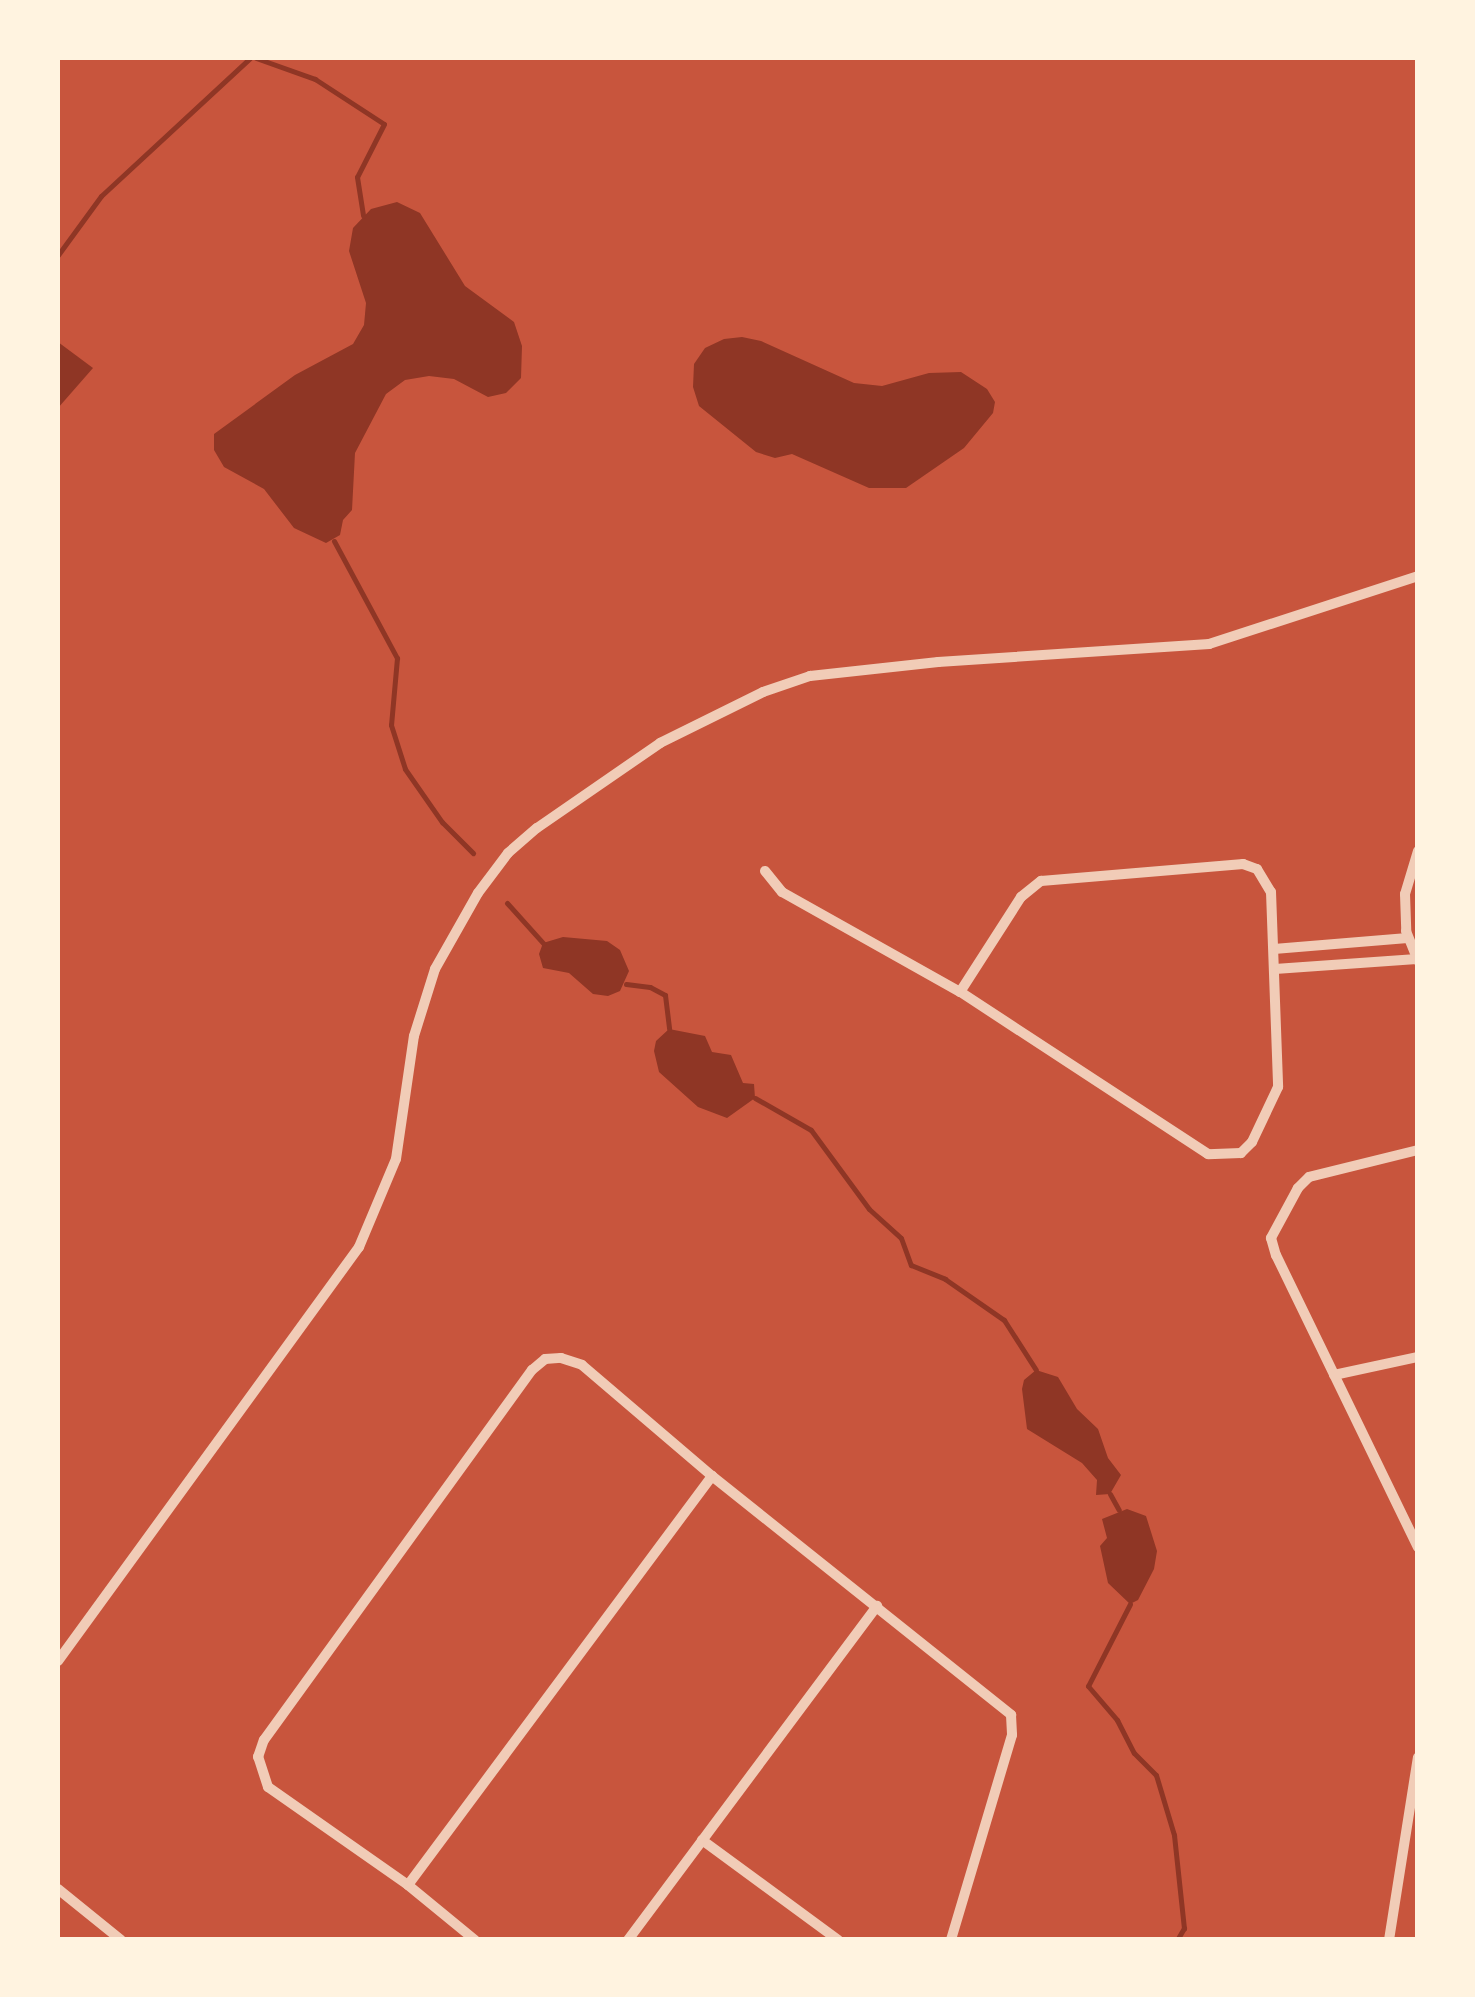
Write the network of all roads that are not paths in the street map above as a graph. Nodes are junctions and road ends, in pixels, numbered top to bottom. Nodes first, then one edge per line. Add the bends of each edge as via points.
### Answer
1 (1418, 576) edge
2 (1418, 851) edge
3 (766, 871) dead end
4 (1408, 938) junction
5 (1274, 949) junction
6 (1417, 960) edge
7 (1276, 969) junction
8 (960, 992) junction
9 (1418, 1150) edge
10 (1418, 1356) edge
11 (1334, 1375) junction
12 (712, 1476) junction
13 (1418, 1547) edge
14 (878, 1606) junction
15 (58, 1661) edge
16 (1418, 1757) edge
17 (702, 1840) junction
18 (408, 1885) junction
19 (58, 1889) edge
20 (121, 1940) edge
21 (475, 1940) edge
22 (628, 1940) edge
23 (838, 1940) edge
24 (951, 1940) edge
25 (1389, 1940) edge

1 - 15 street via 1209,644 810,676 660,743 537,828 478,893 435,969 411,1050 396,1158 358,1247
2 - 4 street via 1405,894
3 - 8 street via 782,892
4 - 5 street
4 - 6 street
5 - 7 street
5 - 8 street via 1271,892 1257,868 1058,876 1021,897
6 - 7 street
7 - 8 street via 1278,1088 1252,1142 1224,1157 1208,1154
9 - 11 street via 1309,1177 1272,1232 1276,1255
10 - 11 street
11 - 13 street
12 - 14 street
12 - 18 street
12 - 18 street via 582,1365 545,1359 532,1370 258,1757 268,1787
14 - 17 street
14 - 24 street via 1014,1721
16 - 25 street
17 - 22 street
17 - 23 street
18 - 21 street
19 - 20 street

